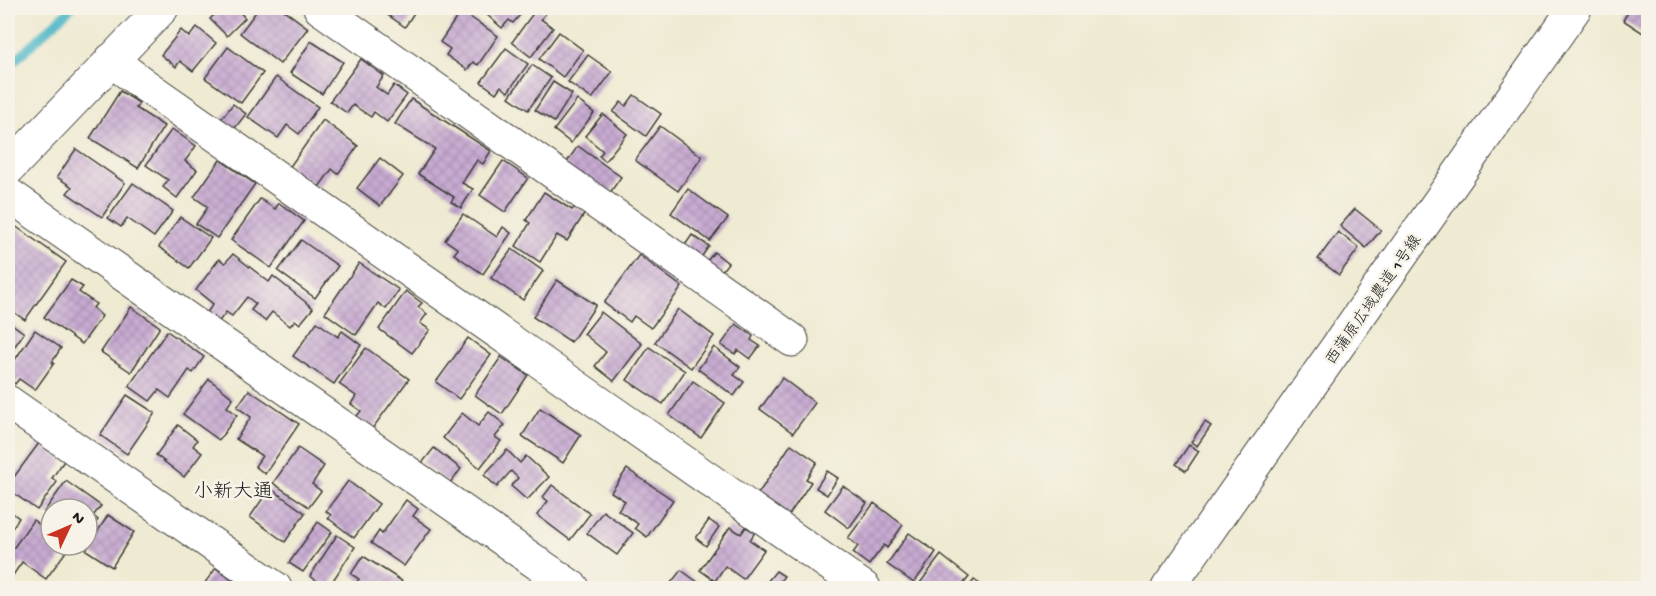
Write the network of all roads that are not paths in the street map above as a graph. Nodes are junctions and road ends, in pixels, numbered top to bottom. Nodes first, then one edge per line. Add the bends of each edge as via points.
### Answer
1 (162, 8) edge
2 (320, 8) edge
3 (1575, 8) edge
4 (111, 60) junction
5 (8, 169) edge
6 (8, 194) edge
7 (792, 340) dead end
8 (8, 402) edge
9 (275, 588) edge
10 (573, 588) edge
11 (864, 588) edge
12 (1168, 588) edge

1 - 4 street
2 - 7 street
3 - 12 street, 西蒲原広域農道 1号線
4 - 5 street
4 - 11 street
6 - 10 street
8 - 9 street

